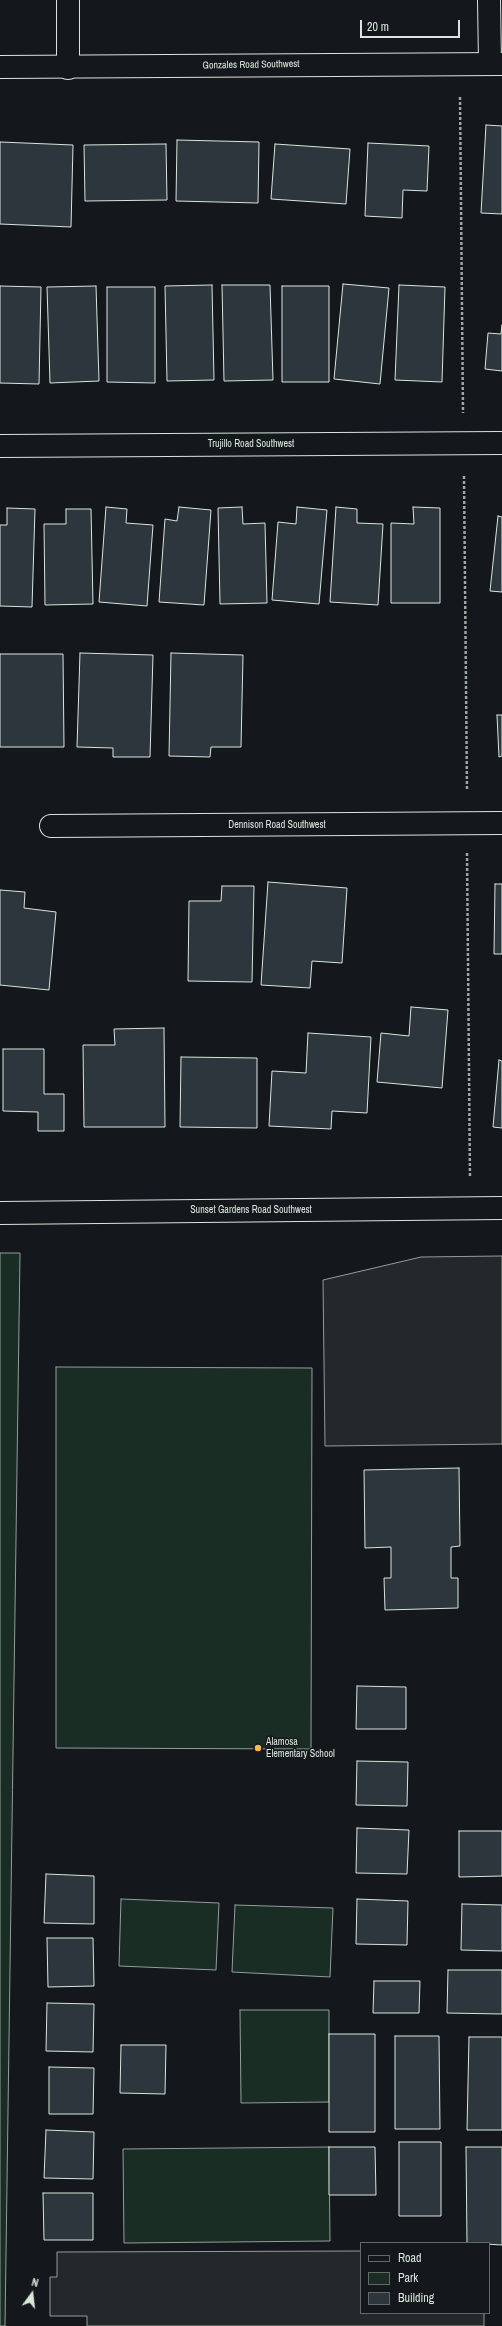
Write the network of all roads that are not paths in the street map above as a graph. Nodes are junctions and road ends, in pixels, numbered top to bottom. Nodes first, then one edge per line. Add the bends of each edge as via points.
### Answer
1 (68, 0) edge
2 (489, 0) edge
3 (496, 64) edge
4 (0, 67) edge
5 (68, 68) junction
6 (502, 443) edge
7 (0, 446) edge
8 (502, 823) edge
9 (51, 826) dead end
10 (502, 1208) edge
11 (0, 1212) edge

1 - 5 street
2 - 3 street
3 - 5 street, Gonzales Road Southwest
4 - 5 street, Gonzales Road Southwest
6 - 7 street, Trujillo Road Southwest
8 - 9 street, Dennison Road Southwest
10 - 11 street, Sunset Gardens Road Southwest

